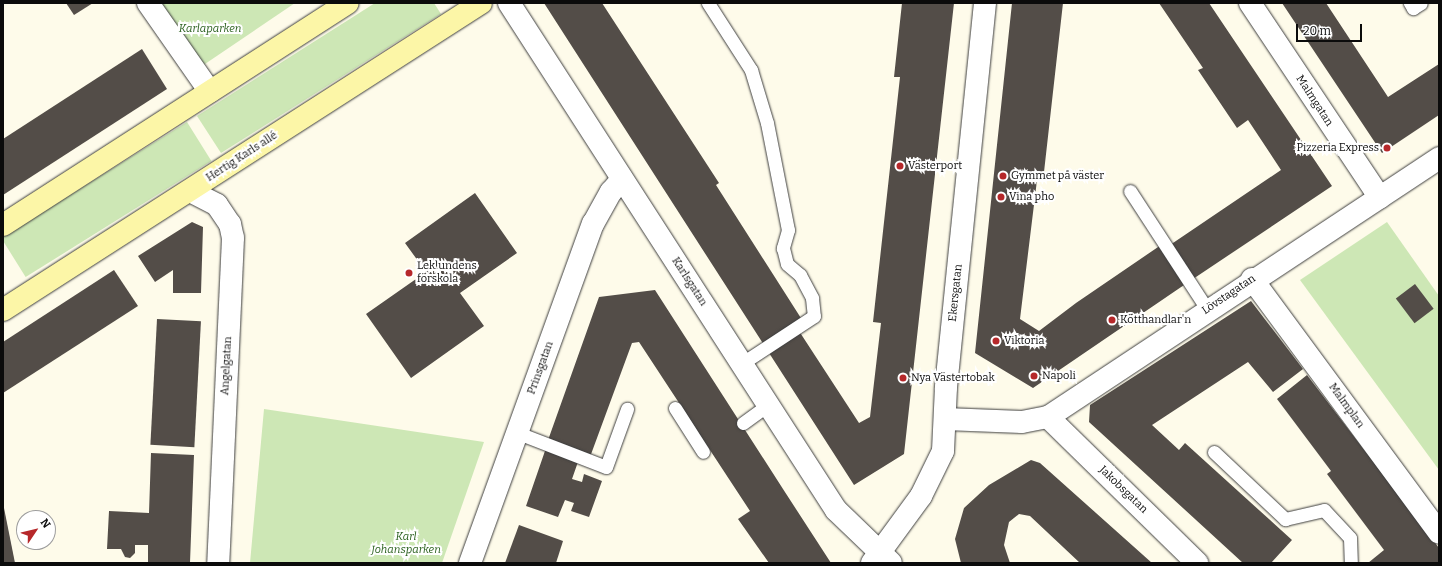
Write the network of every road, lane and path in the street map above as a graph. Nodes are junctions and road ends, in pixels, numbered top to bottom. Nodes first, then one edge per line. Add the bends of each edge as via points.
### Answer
1 (148, 3) edge
2 (348, 3) edge
3 (482, 3) edge
4 (509, 3) edge
5 (708, 3) edge
6 (985, 3) edge
7 (1250, 3) edge
8 (1410, 3) edge
9 (1421, 3) edge
10 (210, 92) junction
11 (1439, 158) edge
12 (622, 179) junction
13 (190, 191) junction
14 (1130, 191) dead end
15 (1380, 198) junction
16 (3, 225) edge
17 (1252, 280) junction
18 (1207, 309) junction
19 (3, 310) edge
20 (741, 364) junction
21 (768, 405) junction
22 (675, 408) dead end
23 (627, 409) dead end
24 (1048, 417) junction
25 (945, 419) junction
26 (743, 423) dead end
27 (518, 433) junction
28 (703, 452) dead end
29 (1214, 452) dead end
30 (1439, 533) edge
31 (881, 560) edge
32 (218, 563) edge
33 (470, 563) edge
34 (1198, 563) edge
35 (1352, 563) edge

1 - 10 street
2 - 10 main road
3 - 13 main road, Hertig Karls allé
4 - 12 street, Karlsgatan
5 - 20 lane via 751,70 767,123 788,230 783,248 788,264 800,275 812,298 814,316
6 - 25 street, Ekersgatan
7 - 15 street, Malmgatan
8 - 9 lane via 1413,8
10 - 16 main road
11 - 15 street, Lövstagatan
12 - 20 street, Karlsgatan
12 - 27 street, Prinsgatan via 611,192 593,224
13 - 19 main road, Hertig Karls allé
13 - 32 street, Angelgatan via 217,205 230,224 233,238
14 - 18 lane
15 - 17 street, Lövstagatan
17 - 18 street, Lövstagatan
17 - 30 street, Malmplan
18 - 24 street, Lövstagatan
20 - 21 street, Karlsgatan
21 - 26 lane
21 - 31 street, Karlsgatan via 836,510
22 - 28 lane
23 - 27 lane via 606,467
24 - 25 street, Lövstagatan via 1022,422
24 - 34 street, Jakobsgatan
25 - 31 street, Ekersgatan via 943,451 920,496
27 - 33 street, Prinsgatan
29 - 35 lane via 1285,519 1324,510 1350,538

